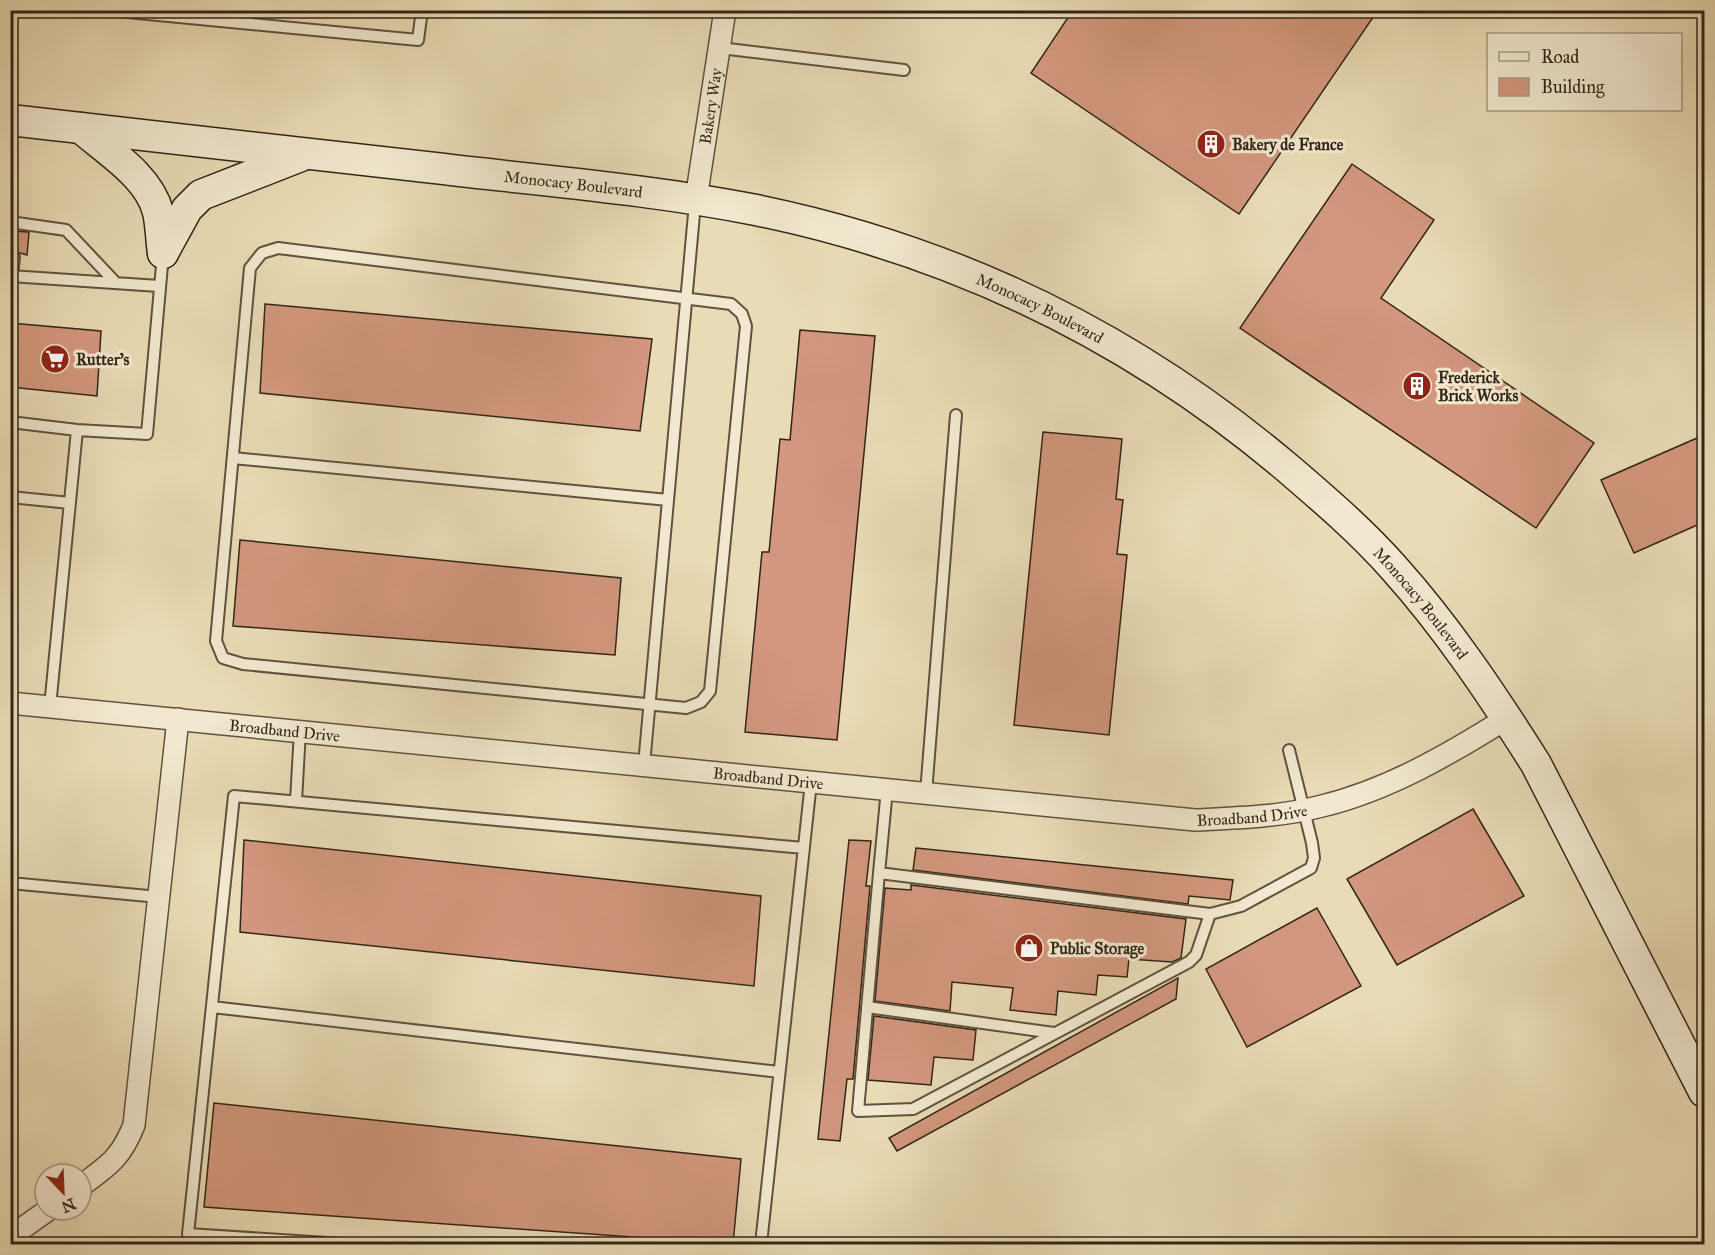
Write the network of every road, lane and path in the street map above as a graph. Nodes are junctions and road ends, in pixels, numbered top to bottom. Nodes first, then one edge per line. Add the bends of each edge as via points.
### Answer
1 (106, 10) edge
2 (422, 10) edge
3 (725, 10) edge
4 (720, 48) junction
5 (904, 70) dead end
6 (10, 120) edge
7 (81, 128) junction
8 (307, 154) junction
9 (696, 199) junction
10 (14, 223) edge
11 (16, 235) dead end
12 (163, 254) junction
13 (14, 257) dead end
14 (11, 276) edge
15 (116, 283) junction
16 (159, 286) junction
17 (687, 298) junction
18 (956, 414) dead end
19 (10, 422) edge
20 (77, 430) junction
21 (232, 458) junction
22 (10, 497) edge
23 (668, 500) junction
24 (70, 503) junction
25 (10, 703) edge
26 (650, 704) junction
27 (50, 707) junction
28 (1507, 718) junction
29 (178, 719) junction
30 (300, 731) junction
31 (1289, 750) dead end
32 (644, 765) junction
33 (811, 782) junction
34 (887, 789) junction
35 (926, 793) junction
36 (296, 801) junction
37 (1305, 810) junction
38 (804, 848) junction
39 (879, 873) junction
40 (10, 883) edge
41 (159, 897) junction
42 (1210, 914) junction
43 (212, 1007) junction
44 (867, 1007) junction
45 (1054, 1033) junction
46 (779, 1072) junction
47 (1704, 1092) edge
48 (93, 1178) edge
49 (33, 1220) edge
50 (11, 1235) edge
51 (343, 1245) edge
52 (761, 1245) edge

1 - 2 lane via 418,40
3 - 4 street, Bakery Way
4 - 5 lane
4 - 9 street, Bakery Way
6 - 7 main road, Monocacy Boulevard
7 - 8 main road, Monocacy Boulevard
7 - 12 main road via 149,191 157,210
8 - 9 main road, Monocacy Boulevard
8 - 12 main road via 201,195 187,209
9 - 17 lane
9 - 28 main road, Monocacy Boulevard via 832,229 986,280 1124,350 1189,390 1310,487 1392,566
10 - 11 lane
10 - 15 lane via 66,230
12 - 16 lane
13 - 14 lane
14 - 15 lane
15 - 16 lane
16 - 20 lane via 147,434
17 - 21 lane via 270,250 262,253 250,268
17 - 23 lane
17 - 26 lane via 731,304 742,314 746,326 710,691 702,702 686,708
18 - 35 lane
19 - 20 lane
20 - 24 lane
21 - 23 lane
21 - 26 lane via 216,641 223,658 243,664
22 - 24 lane
23 - 26 lane
24 - 27 lane
25 - 27 street, Broadband Drive
26 - 32 lane
27 - 29 street, Broadband Drive
28 - 37 street, Broadband Drive via 1456,750 1399,778
28 - 47 main road, Monocacy Boulevard via 1570,827
29 - 30 street, Broadband Drive
29 - 41 street
30 - 32 street, Broadband Drive
30 - 36 lane
31 - 37 lane
32 - 33 street, Broadband Drive
33 - 34 street, Broadband Drive
33 - 38 lane
34 - 35 street, Broadband Drive
34 - 39 lane
35 - 37 street, Broadband Drive via 1195,820
36 - 38 lane
36 - 43 lane via 234,796
37 - 42 lane via 1314,858 1311,868 1241,906
38 - 46 lane
39 - 42 lane
39 - 44 lane
40 - 41 lane
41 - 48 street via 134,1125 124,1150
42 - 45 lane via 1196,954 1189,962
43 - 46 lane
43 - 51 lane via 188,1233
44 - 45 lane
44 - 45 lane via 858,1111 913,1109
46 - 52 lane
49 - 50 street

